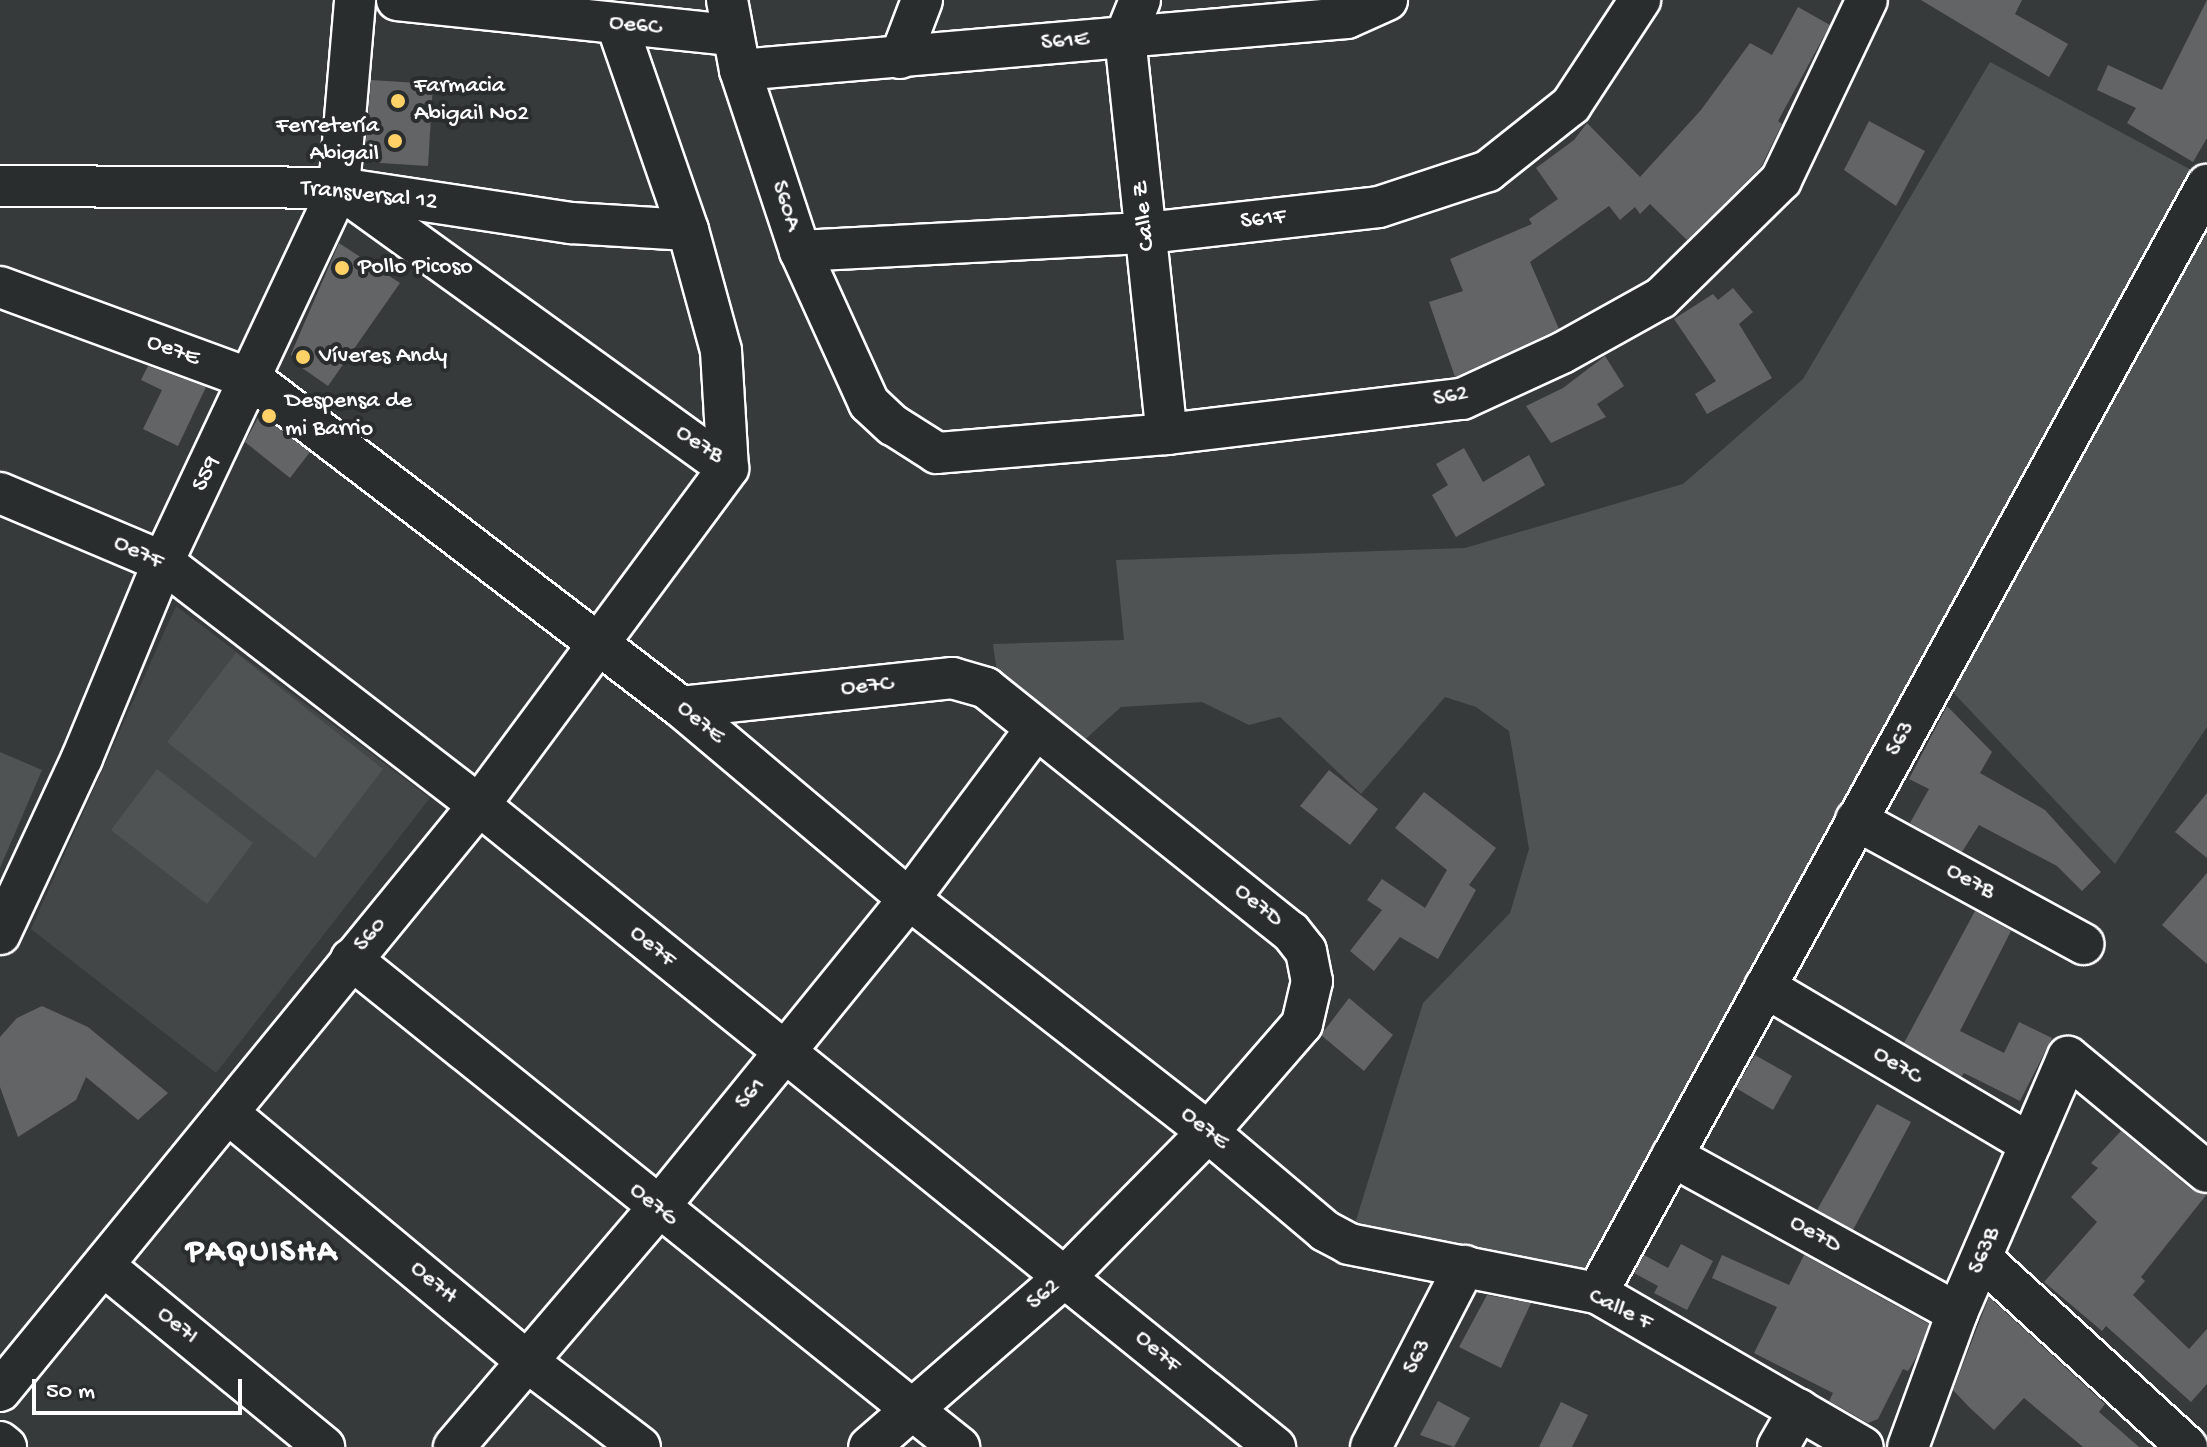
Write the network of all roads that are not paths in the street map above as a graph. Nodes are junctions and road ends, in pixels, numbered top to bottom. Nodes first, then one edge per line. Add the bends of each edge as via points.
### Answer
1 (355, 0) edge
2 (397, 0) edge
3 (922, 0) edge
4 (1140, 0) edge
5 (1387, 0) edge
6 (1640, 0) edge
7 (1854, 5) edge
8 (617, 25) junction
9 (732, 35) edge
10 (1125, 37) junction
11 (900, 58) junction
12 (2207, 185) edge
13 (0, 186) edge
14 (339, 188) junction
15 (688, 230) junction
16 (1147, 233) junction
17 (800, 251) junction
18 (0, 287) edge
19 (253, 380) junction
20 (869, 403) joint
21 (1167, 434) junction
22 (728, 468) junction
23 (0, 493) edge
24 (163, 562) junction
25 (600, 646) junction
26 (681, 707) junction
27 (1034, 731) junction
28 (479, 805) junction
29 (1856, 820) junction
30 (909, 899) junction
31 (0, 934) edge
32 (2083, 944) dead end
33 (351, 959) junction
34 (1765, 987) junction
35 (782, 1055) junction
36 (229, 1114) junction
37 (1208, 1132) junction
38 (2030, 1144) junction
39 (1672, 1156) junction
40 (2207, 1172) edge
41 (657, 1209) junction
42 (1349, 1244) joint
43 (1982, 1259) junction
44 (104, 1266) junction
45 (1465, 1266) junction
46 (1067, 1275) junction
47 (1597, 1293) junction
48 (1957, 1313) junction
49 (529, 1363) junction
50 (0, 1391) edge
51 (914, 1409) junction
52 (1799, 1410) junction
53 (0, 1442) edge
54 (6, 1447) edge
55 (324, 1447) edge
56 (454, 1447) edge
57 (640, 1447) edge
58 (869, 1447) edge
59 (959, 1447) edge
60 (1275, 1447) edge
61 (1371, 1447) edge
62 (1778, 1447) edge
63 (1863, 1447) edge
64 (1908, 1447) edge
65 (2187, 1447) edge

1 - 14 street, S59
2 - 8 street, Oe6C
3 - 11 street
4 - 10 street, Calle Z
5 - 10 street, S61E via 1347,18
6 - 16 street, S61F via 1571,105 1488,171 1379,207
7 - 21 street, S62 via 1781,180 1661,298 1562,353 1462,399
8 - 9 street, Oe6C
8 - 15 street, Oe7B
9 - 11 street, S61E
9 - 17 street, S60A
10 - 11 street, S61E
10 - 16 street, Calle Z
12 - 29 street, S63
13 - 14 street, Transversal 12
14 - 15 street, Transversal 12 via 571,223
14 - 19 street, S59
14 - 22 street, Oe7B
15 - 22 street, Oe7B via 721,351
16 - 17 street, S61F
16 - 21 street, Calle Z
17 - 20 street, S60A
18 - 19 street, Oe7E
19 - 24 street, S59
19 - 25 street, Oe7E
20 - 21 street, S62 via 937,453
22 - 25 street, S60
23 - 24 street, Oe7F
24 - 28 street, Oe7F
24 - 31 street, S59 via 82,758
25 - 26 street, Oe7E
25 - 28 street, S60
26 - 27 street, Oe7C via 952,678 986,688
26 - 30 street, Oe7E
27 - 30 street, S61
27 - 37 street, Oe7D via 1291,932 1306,951 1312,981 1302,1024
28 - 33 street, S60
28 - 35 street, Oe7F
29 - 32 street, Oe7B
29 - 34 street, S63
30 - 35 street, S61
30 - 37 street, Oe7E
33 - 36 street, S60
33 - 41 street, Oe7G
34 - 38 street, Oe7C
34 - 39 street, S63
35 - 41 street, S61
35 - 46 street, Oe7F
36 - 44 street, S60
36 - 49 street, Oe7H
37 - 42 street, Oe7E via 1325,1231
37 - 46 street, S62
38 - 40 street, S63B via 2068,1057
38 - 43 street, S63B
39 - 47 street, S63
39 - 48 street, Oe7D
41 - 49 street, S61
41 - 51 street, Oe7G
42 - 45 street, Calle F
43 - 48 street, S63B
43 - 65 street
44 - 50 street, S60
44 - 55 street, Oe7I
45 - 47 street, Calle F
45 - 61 street, S63
46 - 51 street, S62
46 - 60 street, Oe7F
47 - 52 street, Calle F
48 - 64 street, S63B
49 - 56 street, S61
49 - 57 street, Oe7H
51 - 58 street, S62
51 - 59 street, Oe7G
52 - 62 street
52 - 63 street, Calle F
53 - 54 street

